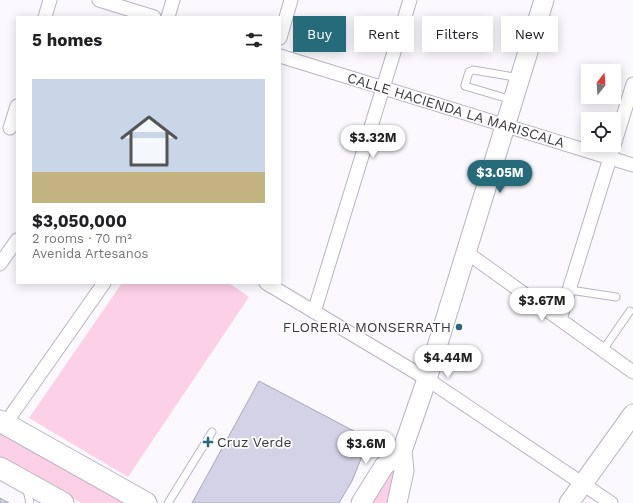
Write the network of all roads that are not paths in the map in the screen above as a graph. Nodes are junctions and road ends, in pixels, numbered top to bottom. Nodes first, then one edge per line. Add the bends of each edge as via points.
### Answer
1 (50, 0) edge
2 (99, 0) edge
3 (173, 0) edge
4 (291, 0) edge
5 (410, 0) edge
6 (544, 0) edge
7 (45, 16) edge
8 (151, 16) edge
9 (168, 16) edge
10 (281, 35) edge
11 (281, 56) edge
12 (520, 78) junction
13 (633, 84) edge
14 (382, 87) junction
15 (513, 100) junction
16 (16, 109) edge
17 (505, 125) junction
18 (9, 128) edge
19 (610, 158) junction
20 (633, 165) edge
21 (16, 241) edge
22 (466, 252) junction
23 (0, 264) edge
24 (103, 284) edge
25 (268, 284) edge
26 (570, 290) junction
27 (616, 297) dead end
28 (630, 311) dead end
29 (314, 312) junction
30 (560, 320) junction
31 (603, 350) junction
32 (633, 372) edge
33 (426, 379) junction
34 (633, 414) edge
35 (3, 422) edge
36 (212, 432) dead end
37 (402, 452) junction
38 (0, 468) edge
39 (26, 482) junction
40 (584, 483) junction
41 (402, 501) edge
42 (30, 503) edge
43 (63, 503) edge
44 (146, 503) edge
45 (168, 503) edge
46 (361, 503) edge
47 (569, 503) edge
48 (612, 503) edge

1 - 7 street
2 - 8 street
3 - 9 street
4 - 10 street
5 - 14 street
6 - 12 main road
11 - 14 street, CALLE HACIENDA LA MARISCALA
12 - 15 main road
12 - 15 lane via 473,70 465,84
13 - 19 street
14 - 17 street, CALLE HACIENDA LA MARISCALA
14 - 29 street
15 - 17 main road
16 - 18 street
17 - 19 street, CALLE HACIENDA LA MARISCALA
17 - 22 main road
19 - 20 street, CALLE HACIENDA LA MARISCALA
19 - 26 street
21 - 23 street
22 - 30 street
22 - 33 main road
24 - 35 street
25 - 29 street
26 - 27 lane
26 - 30 street
28 - 31 lane
29 - 33 street
30 - 31 street
31 - 32 street
33 - 37 main road
33 - 40 street
34 - 40 main road
35 - 44 main road
36 - 45 lane
37 - 41 main road
37 - 46 main road via 384,466
38 - 39 main road
39 - 42 lane
39 - 43 main road
40 - 47 main road
40 - 48 street

